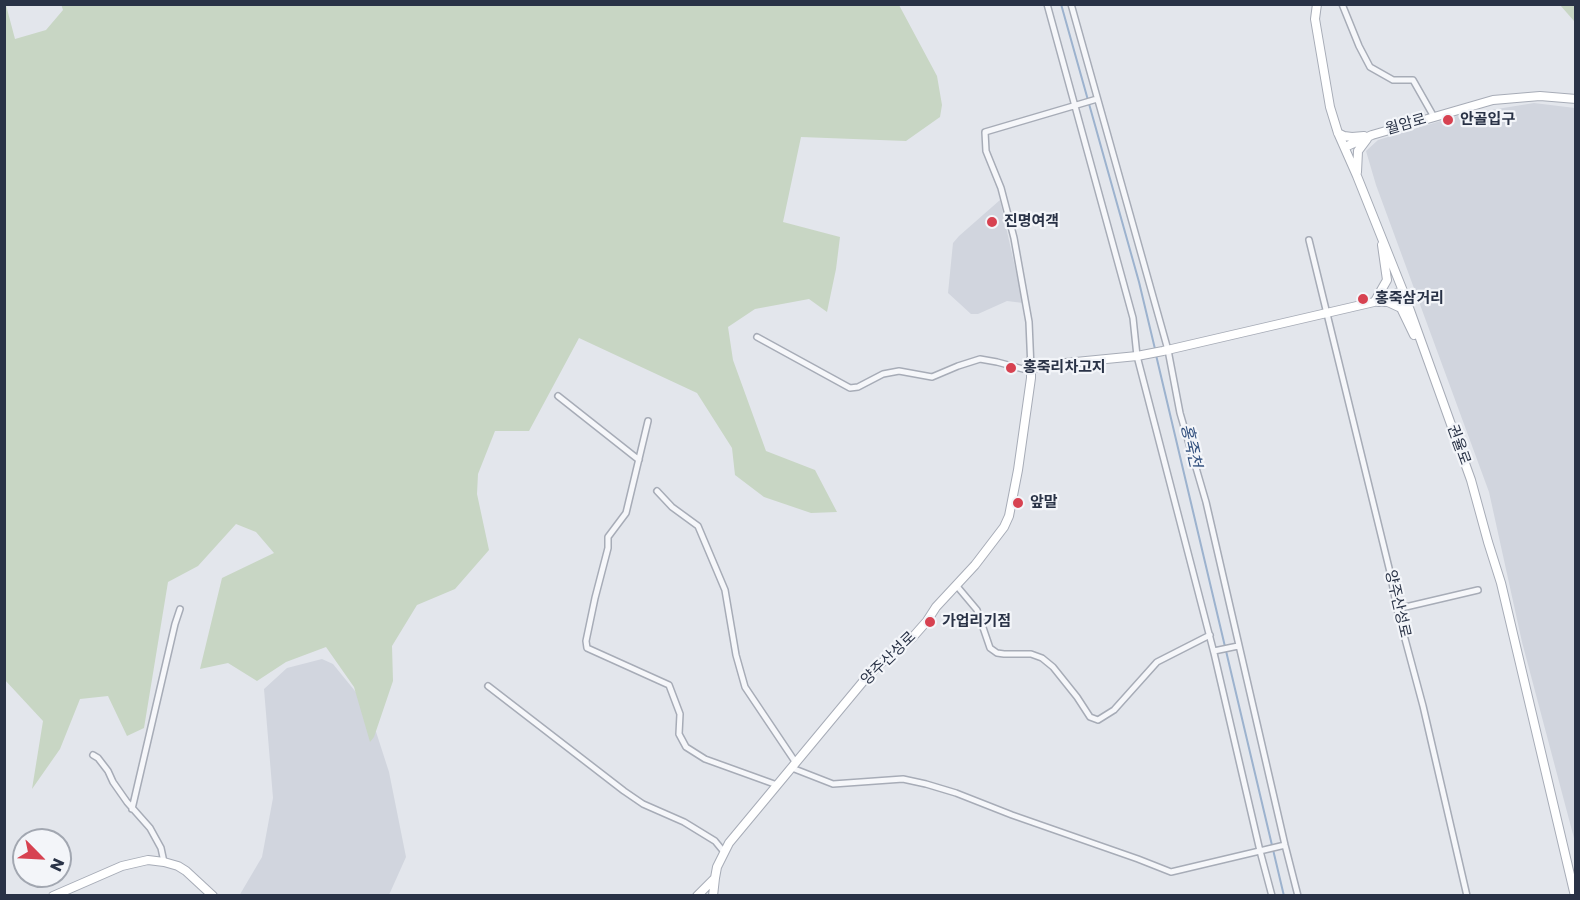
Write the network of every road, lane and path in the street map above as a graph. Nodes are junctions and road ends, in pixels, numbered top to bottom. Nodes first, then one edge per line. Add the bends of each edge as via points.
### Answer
1 (1047, 4) edge
2 (1071, 4) edge
3 (1317, 4) edge
4 (1342, 4) edge
5 (1096, 99) junction
6 (1575, 99) edge
7 (1074, 106) junction
8 (1434, 117) junction
9 (1338, 133) junction
10 (1372, 135) junction
11 (1345, 147) junction
12 (1358, 176) junction
13 (1381, 234) junction
14 (1309, 240) dead end
15 (1403, 291) junction
16 (1374, 302) junction
17 (1327, 313) junction
18 (758, 337) dead end
19 (1420, 341) junction
20 (1166, 351) junction
21 (1137, 356) junction
22 (1031, 369) junction
23 (558, 396) dead end
24 (648, 421) dead end
25 (639, 460) junction
26 (657, 491) dead end
27 (956, 585) junction
28 (1479, 590) dead end
29 (180, 609) dead end
30 (1397, 609) junction
31 (1210, 635) junction
32 (1238, 646) junction
33 (1214, 651) junction
34 (488, 687) dead end
35 (93, 755) dead end
36 (794, 766) junction
37 (777, 785) junction
38 (132, 809) junction
39 (1285, 845) junction
40 (1260, 851) junction
41 (724, 852) junction
42 (164, 862) junction
43 (714, 878) junction
44 (53, 896) edge
45 (213, 896) edge
46 (697, 896) edge
47 (713, 896) edge
48 (1272, 896) edge
49 (1298, 896) edge
50 (1467, 896) edge
51 (1575, 896) edge

1 - 7 street
2 - 5 street
3 - 9 street, 권율로 via 1315,19
4 - 8 street via 1370,67 1393,80 1413,80
5 - 7 street
5 - 20 street
6 - 8 street, 월암로 via 1540,96 1493,100
7 - 21 street via 1133,318
7 - 22 street, 양주산성로 via 985,132 986,152 1001,188 1014,238 1029,322
8 - 10 street, 월암로
9 - 10 street via 1352,137
9 - 11 street, 권율로
10 - 11 street, 월암로
10 - 12 street via 1358,151
11 - 12 street, 권율로
12 - 13 street, 권율로
13 - 15 street, 권율로
13 - 16 street via 1387,280
14 - 17 street, 양주산성로
15 - 16 street
15 - 19 street, 권율로
16 - 17 street
16 - 19 street via 1388,302 1401,308
17 - 20 street
17 - 30 street, 양주산성로
18 - 22 street via 849,388 898,371 932,378 980,359
19 - 51 street, 권율로 via 1471,480 1501,583
20 - 21 street
20 - 32 street via 1206,502
21 - 22 street
21 - 31 street
22 - 27 street, 양주산성로 via 1009,516
23 - 25 street
24 - 25 street
25 - 37 street via 626,513 608,537 587,648 669,686 680,714 680,734 686,747 705,759
26 - 36 street via 698,526 725,590 745,687
27 - 31 street via 976,610 990,648 1004,654 1042,658 1059,674 1090,717 1098,720 1114,710 1157,662
27 - 36 street, 양주산성로 via 912,638 866,678
28 - 30 street
29 - 38 street
30 - 50 street, 양주산성로
31 - 33 street
32 - 33 street
32 - 39 street
33 - 40 street
34 - 41 street via 624,791 684,822
35 - 38 street
36 - 37 street, 양주산성로
36 - 40 street via 833,784 903,779 927,783 1171,872
37 - 41 street, 양주산성로
38 - 42 street via 150,828
39 - 40 street
39 - 49 street
40 - 48 street
41 - 43 street, 양주산성로
42 - 44 street via 129,863
42 - 45 street via 186,871
43 - 46 street
43 - 47 street, 양주산성로

